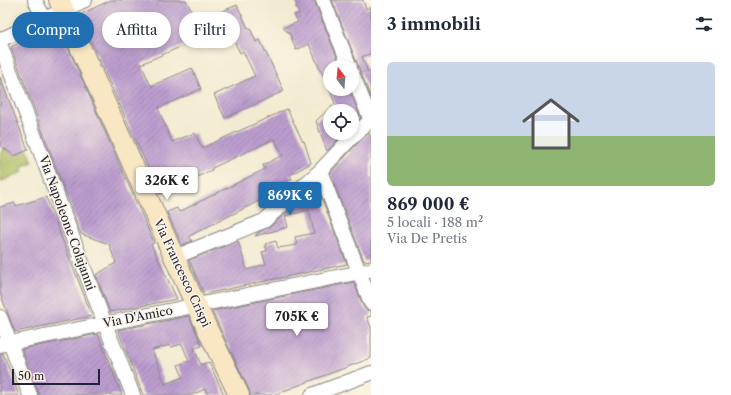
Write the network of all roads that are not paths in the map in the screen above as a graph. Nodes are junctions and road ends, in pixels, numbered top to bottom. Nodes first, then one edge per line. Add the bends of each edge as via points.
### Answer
1 (35, 0) edge
2 (85, 0) edge
3 (323, 0) edge
4 (63, 10) edge
5 (41, 12) edge
6 (12, 38) edge
7 (1, 45) edge
8 (347, 60) edge
9 (359, 86) edge
10 (368, 103) edge
11 (371, 120) edge
12 (320, 171) junction
13 (174, 257) junction
14 (365, 271) edge
15 (371, 303) edge
16 (197, 305) junction
17 (0, 318) edge
18 (105, 324) junction
19 (5, 344) edge
20 (371, 373) edge
21 (30, 395) edge
22 (133, 395) edge
23 (239, 395) edge
24 (312, 395) edge

1 - 5 street
2 - 4 street
3 - 8 street
4 - 13 main road, Via Francesco Crispi
6 - 7 street
7 - 18 street, Via Napoleone Colajanni
9 - 10 street
10 - 11 street
11 - 12 street
12 - 13 street via 264,221
12 - 14 street
13 - 16 main road, Via Francesco Crispi
14 - 15 street
14 - 16 street, Via D'Amico
16 - 18 street, Via D'Amico
16 - 23 main road, Via Francesco Crispi
17 - 19 street
18 - 19 street, Via D'Amico
18 - 22 street, Via Napoleone Colajanni
19 - 21 street
20 - 24 street

